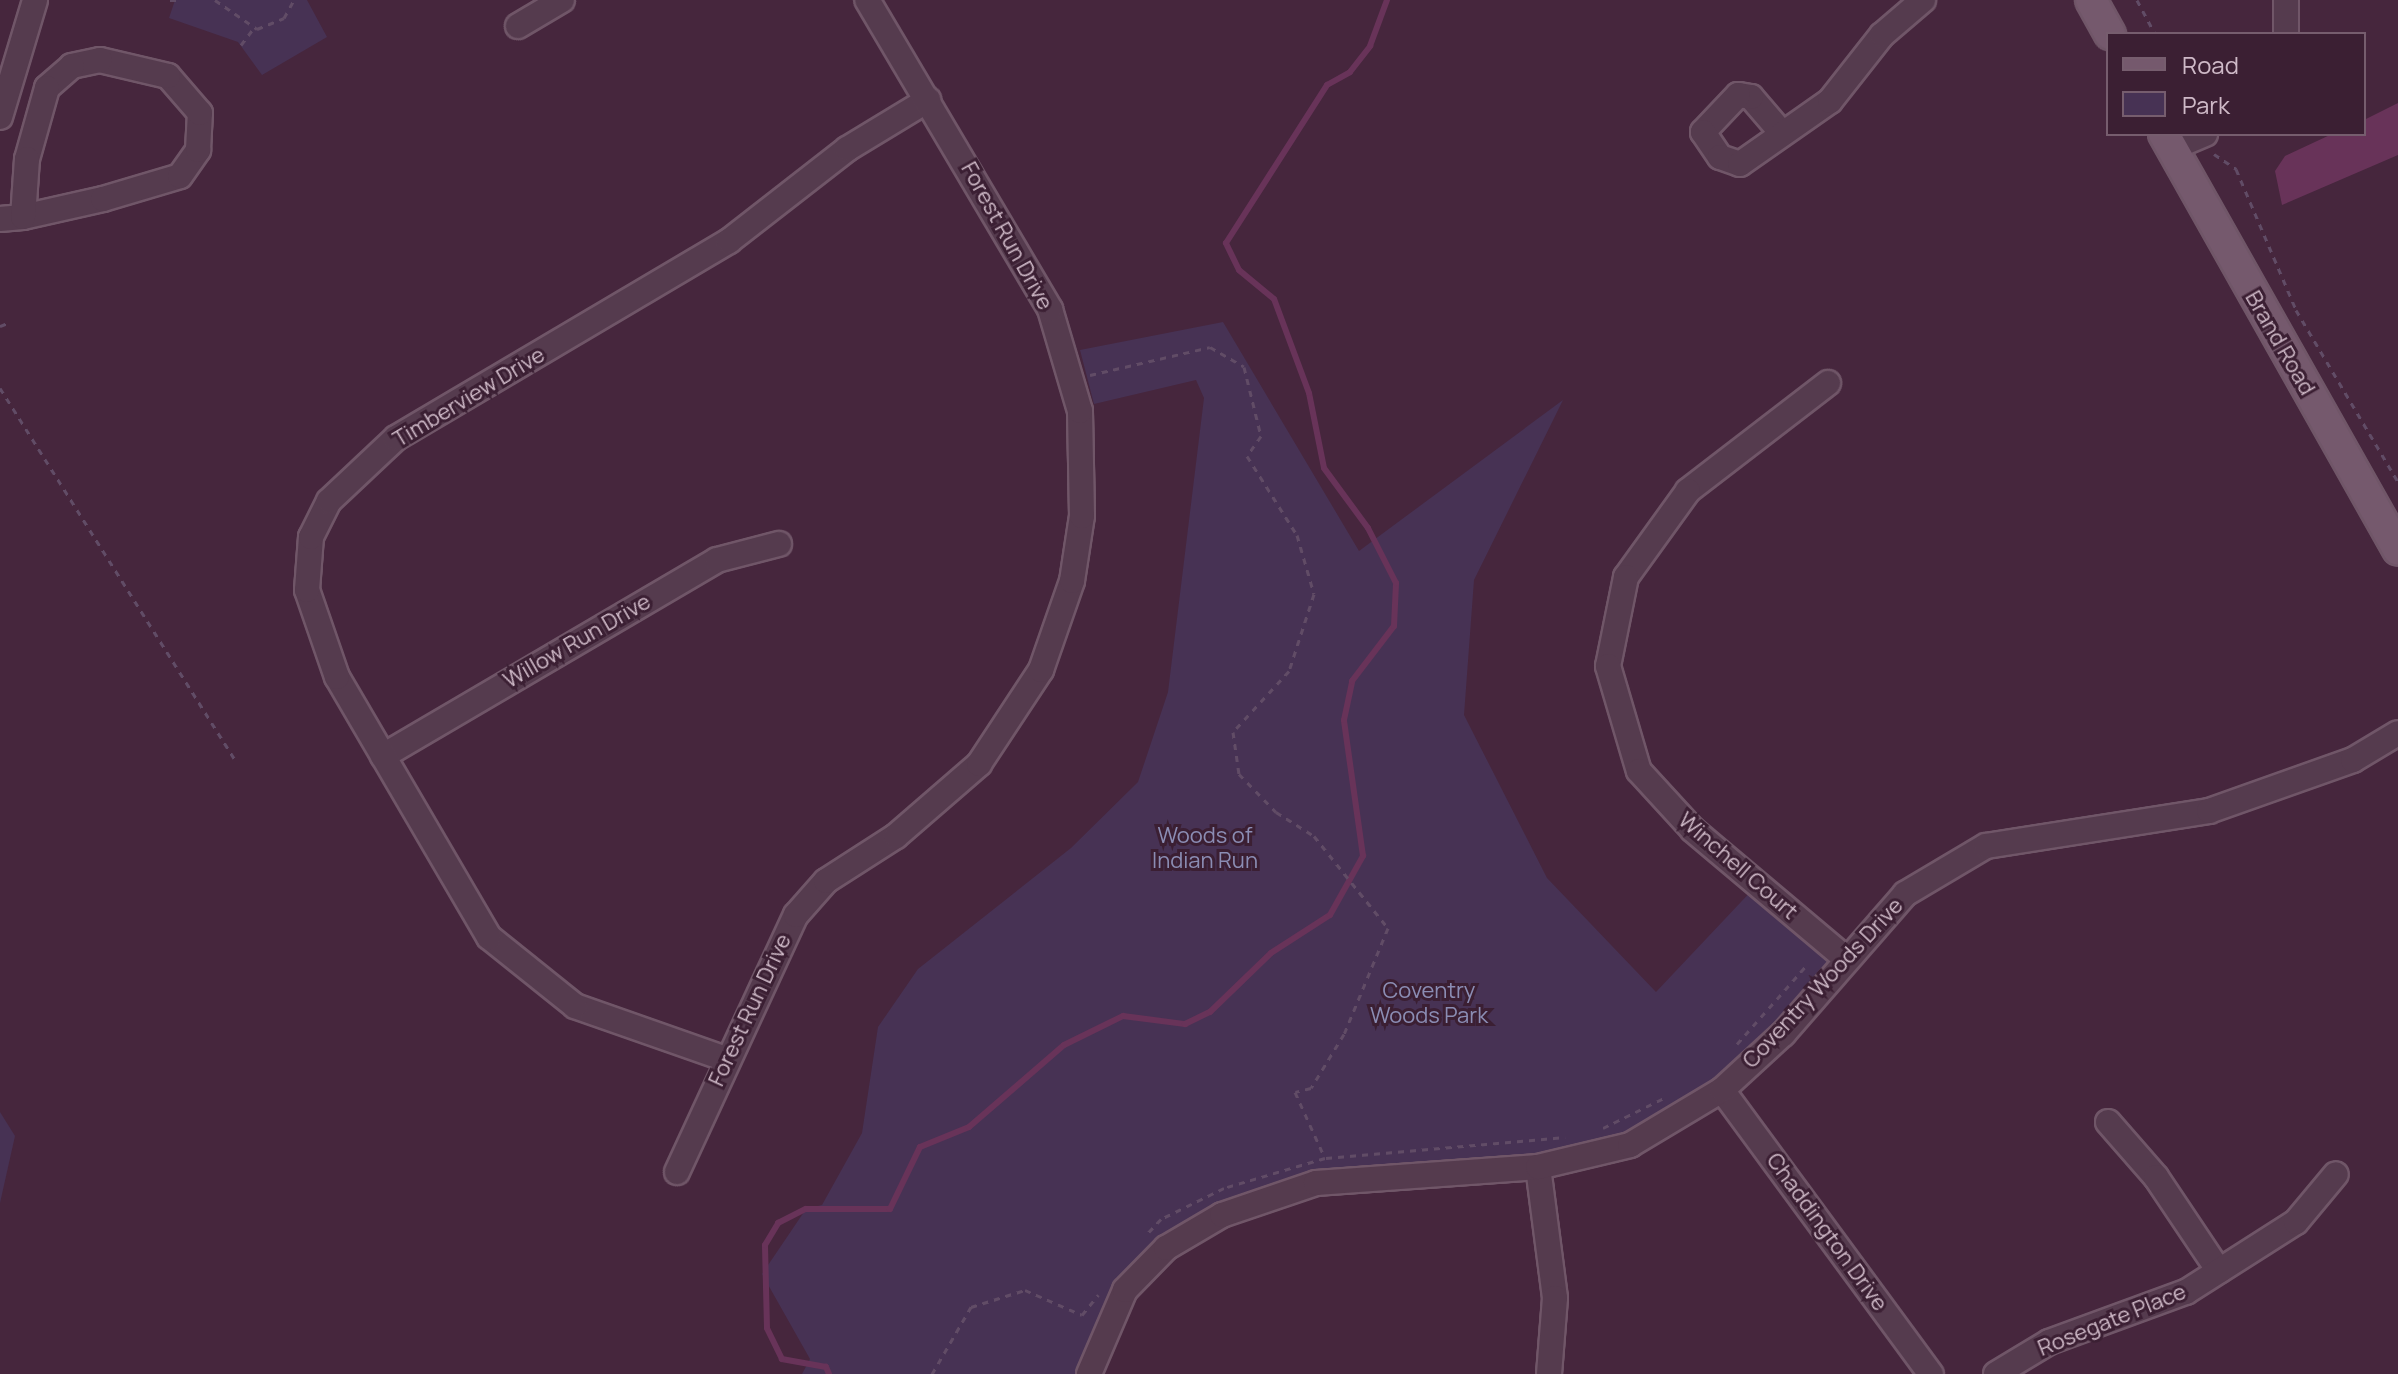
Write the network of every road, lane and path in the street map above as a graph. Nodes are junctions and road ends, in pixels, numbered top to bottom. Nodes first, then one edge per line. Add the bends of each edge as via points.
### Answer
1 (35, 0) edge
2 (170, 0) edge
3 (181, 0) edge
4 (215, 0) edge
5 (294, 0) edge
6 (562, 0) edge
7 (867, 0) edge
8 (1923, 0) edge
9 (2091, 0) edge
10 (2137, 0) edge
11 (2286, 0) edge
12 (518, 26) dead end
13 (254, 28) junction
14 (2109, 32) edge
15 (2154, 32) edge
16 (2286, 32) edge
17 (241, 45) dead end
18 (928, 100) junction
19 (0, 117) edge
20 (1781, 132) dead end
21 (2194, 136) edge
22 (2206, 136) edge
23 (2168, 141) edge
24 (12, 218) edge
25 (8, 323) dead end
26 (0, 326) edge
27 (1072, 377) junction
28 (1828, 383) dead end
29 (0, 388) edge
30 (2398, 482) edge
31 (779, 544) dead end
32 (2398, 550) edge
33 (2398, 733) edge
34 (383, 756) junction
35 (236, 762) dead end
36 (1845, 958) junction
37 (1806, 966) dead end
38 (1730, 1052) dead end
39 (726, 1059) junction
40 (1722, 1090) junction
41 (1669, 1095) dead end
42 (2108, 1122) dead end
43 (1600, 1129) dead end
44 (1572, 1137) dead end
45 (1325, 1158) junction
46 (1538, 1167) junction
47 (677, 1172) dead end
48 (2336, 1174) dead end
49 (1141, 1241) dead end
50 (2219, 1271) junction
51 (1106, 1284) dead end
52 (932, 1374) edge
53 (1089, 1374) edge
54 (1549, 1374) edge
55 (1931, 1374) edge
56 (1996, 1374) edge

1 - 19 street
2 - 3 path
4 - 13 path
5 - 13 path via 284,18
6 - 12 street
7 - 18 street, Forest Run Drive
8 - 20 street via 1882,35 1830,101
9 - 14 main road
10 - 15 path
11 - 16 street
13 - 17 path
18 - 27 street, Forest Run Drive via 1028,266
18 - 34 street, Timberview Drive via 847,149 729,241 396,438 329,501 311,537 307,590 337,677
21 - 23 street
22 - 30 path via 2236,169 2296,310
23 - 32 main road, Brand Road
24 - 24 street via 180,176 198,150 200,113 168,76 100,60 72,66 47,88
25 - 26 path
27 - 39 street, Forest Run Drive via 1080,411 1082,516 1072,581 1041,670 979,764 896,836 826,881 796,915
27 - 45 path via 1210,347 1244,367 1261,436 1247,456 1297,535 1314,594 1289,671 1233,732 1239,774 1314,836 1388,928 1344,1034 1311,1088 1295,1092
28 - 36 street, Winchell Court via 1688,491 1626,577 1608,666 1639,771 1693,830
29 - 35 path
31 - 34 street, Willow Run Drive via 717,560
33 - 36 street, Coventry Woods Drive via 2353,760 2209,811 1986,846 1905,894
34 - 39 street, Timberview Drive via 489,937 575,1006
36 - 40 street, Coventry Woods Drive via 1783,1034
37 - 38 path
39 - 47 street, Forest Run Drive
40 - 46 street, Coventry Woods Drive via 1630,1145
40 - 55 street, Chaddington Drive
41 - 43 path
42 - 50 street via 2156,1177
44 - 45 path
45 - 49 path via 1224,1188 1161,1219
46 - 53 street, Coventry Woods Drive via 1316,1183 1222,1215 1166,1248 1125,1290
46 - 54 street via 1555,1298
48 - 50 street, Rosegate Place via 2296,1222
50 - 56 street, Rosegate Place via 2186,1292 2049,1342
51 - 52 path via 1082,1315 1025,1290 971,1307

